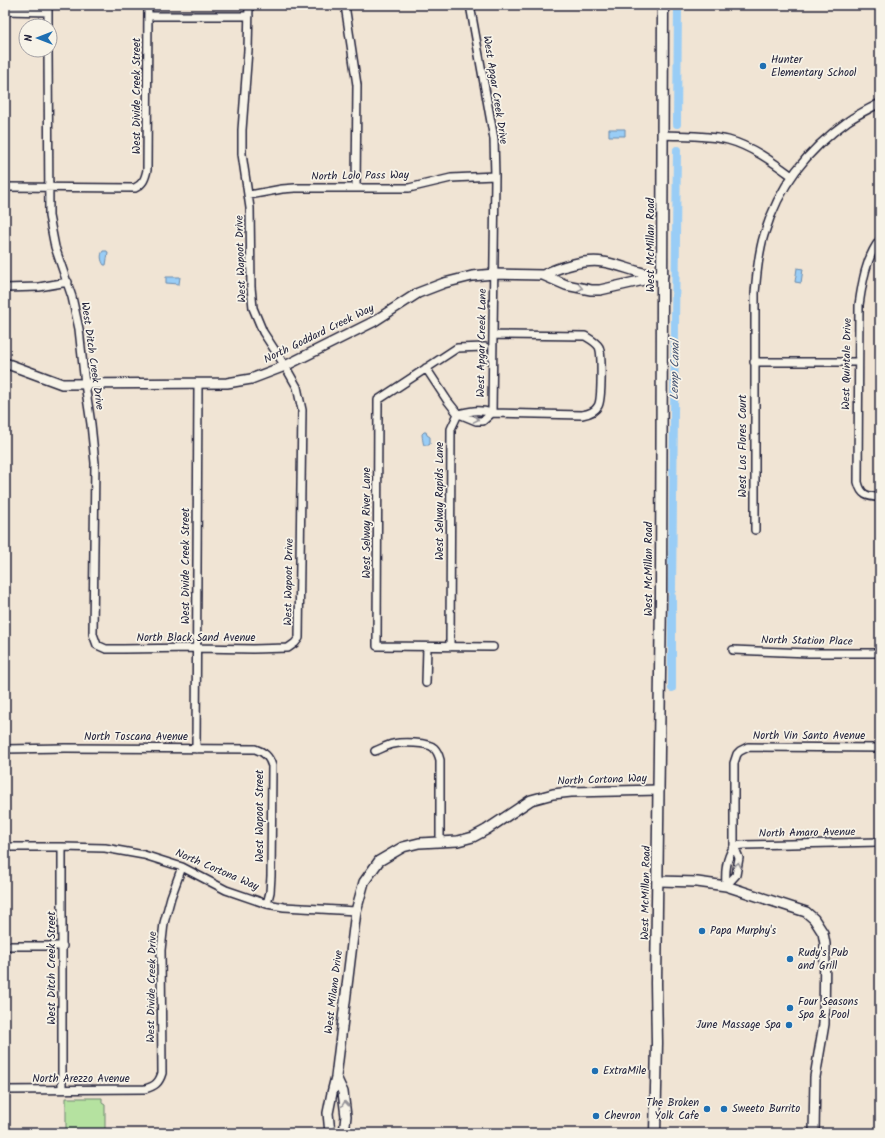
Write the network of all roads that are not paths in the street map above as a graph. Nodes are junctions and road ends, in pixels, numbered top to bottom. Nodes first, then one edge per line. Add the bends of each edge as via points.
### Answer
1 (148, 5) edge
2 (249, 5) edge
3 (345, 5) edge
4 (470, 5) edge
5 (663, 5) edge
6 (48, 8) edge
7 (5, 12) edge
8 (148, 16) junction
9 (249, 16) junction
10 (48, 58) edge
11 (880, 103) edge
12 (663, 135) junction
13 (495, 176) junction
14 (792, 176) junction
15 (5, 187) edge
16 (48, 188) junction
17 (356, 188) junction
18 (249, 195) junction
19 (880, 240) edge
20 (494, 274) junction
21 (543, 275) junction
22 (649, 275) junction
23 (663, 275) junction
24 (68, 282) junction
25 (5, 288) edge
26 (493, 335) junction
27 (485, 347) dead end
28 (754, 362) junction
29 (858, 362) junction
30 (5, 363) edge
31 (286, 366) junction
32 (426, 368) junction
33 (85, 384) junction
34 (198, 384) junction
35 (492, 413) junction
36 (458, 414) junction
37 (880, 497) edge
38 (755, 530) dead end
39 (296, 644) joint
40 (96, 645) joint
41 (427, 647) junction
42 (450, 647) junction
43 (493, 647) dead end
44 (197, 648) junction
45 (734, 650) dead end
46 (880, 653) edge
47 (426, 683) dead end
48 (880, 748) edge
49 (196, 749) junction
50 (5, 750) edge
51 (375, 751) dead end
52 (266, 754) joint
53 (659, 790) junction
54 (440, 842) junction
55 (880, 842) edge
56 (734, 846) junction
57 (5, 847) edge
58 (62, 847) junction
59 (182, 867) junction
60 (658, 881) junction
61 (726, 886) junction
62 (267, 904) junction
63 (356, 911) junction
64 (5, 946) edge
65 (63, 946) junction
66 (336, 1077) junction
67 (156, 1085) joint
68 (5, 1090) edge
69 (62, 1090) junction
70 (330, 1133) edge
71 (344, 1133) edge
72 (654, 1133) edge
73 (814, 1133) edge

1 - 8 street, West Divide Creek Street
2 - 9 street, West Wapoot Drive
3 - 17 street via 357,85
4 - 13 street, West Apgar Creek Drive via 494,139
5 - 12 main road, West McMillan Road
6 - 7 street
8 - 9 street
8 - 16 street, West Divide Creek Street via 146,178 135,188
9 - 18 street, West Wapoot Drive via 242,154
10 - 16 street, West Ditch Creek Drive
11 - 14 street, West Los Flores Court via 849,120 824,139
12 - 14 street via 728,140 749,148
12 - 23 main road, West McMillan Road
13 - 17 street, North Lolo Pass Way via 451,178 409,188
13 - 20 street, West Apgar Creek Drive
14 - 28 street, West Los Flores Court via 777,200 764,236 758,264
15 - 16 street
16 - 24 street, West Ditch Creek Drive via 49,216 55,247
17 - 18 street, North Lolo Pass Way via 295,188
18 - 31 street, West Wapoot Drive via 253,308 263,332
19 - 29 street, West Quintale Drive via 868,263 862,285
20 - 21 street, North Goddard Creek Way
20 - 26 street, West Apgar Creek Lane
20 - 31 street, North Goddard Creek Way via 444,283 418,293 373,322
21 - 22 street, North Goddard Creek Way via 579,263 602,262
21 -> 22 street, North Goddard Creek Way via 566,285 591,290 644,280
22 - 23 street, North Goddard Creek Way
23 - 53 main road, West McMillan Road
24 - 25 street via 39,287
24 - 33 street, West Ditch Creek Drive via 79,329
26 - 35 street, West Apgar Creek Lane
26 - 35 street via 584,336 597,344 601,352 600,398 598,407 591,413
27 - 32 street via 457,348
28 - 29 street
28 - 38 street, West Los Flores Court
29 - 37 street, West Quintale Drive via 858,482 861,492 872,497
30 - 33 street, North Goddard Creek Way via 62,384
31 - 34 street, North Goddard Creek Way via 251,379
31 - 39 street, West Wapoot Drive via 297,387 302,410 300,638
32 - 36 street
32 - 41 street, West Selway River Lane via 378,400 377,646
33 - 34 street, North Goddard Creek Way
33 - 40 street, West Ditch Creek Drive via 95,463 93,634
34 - 44 street, West Divide Creek Street
35 - 36 street via 476,410
36 -> 35 street via 483,420
36 - 42 street, West Selway Rapids Lane via 451,429
39 - 44 street, North Black Sand Avenue via 288,648
40 - 44 street, North Black Sand Avenue via 106,649
41 - 42 street
41 - 47 street
42 - 43 street
44 - 49 street, West Divide Creek Street
45 - 46 street, North Station Place
48 - 56 street, North Vin Santo Avenue via 748,747 740,751 734,763
49 - 50 street, North Toscana Avenue
49 - 52 street, North Toscana Avenue via 255,749
51 - 54 street via 396,744 425,744 435,749 440,760
52 - 62 street, West Wapoot Street via 272,766 271,876
53 - 54 street, North Cortona Way via 553,794 531,800 473,838
53 - 60 main road, West McMillan Road
54 - 63 street, North Cortona Way via 403,847 380,861 364,882
55 - 56 street, North Amaro Avenue
56 - 61 street via 728,856
61 -> 56 street via 736,875 739,858
57 - 58 street, North Cortona Way
58 - 59 street, North Cortona Way via 105,848 144,855
58 - 65 street, West Ditch Creek Street
59 - 62 street, North Cortona Way via 226,890
59 - 67 street, West Divide Creek Drive via 163,929 162,1073
60 - 61 street
60 - 72 main road, West McMillan Road
61 - 73 street via 806,912 823,933 824,1024 815,1077
62 - 63 street, North Cortona Way
63 - 66 street, West Milano Drive
64 - 65 street
65 - 69 street, West Ditch Creek Street
66 - 70 street, West Milano Drive via 328,1113
71 -> 66 street, West Milano Drive via 346,1116 343,1092
67 - 69 street, North Arezzo Avenue via 145,1090
68 - 69 street, North Arezzo Avenue

